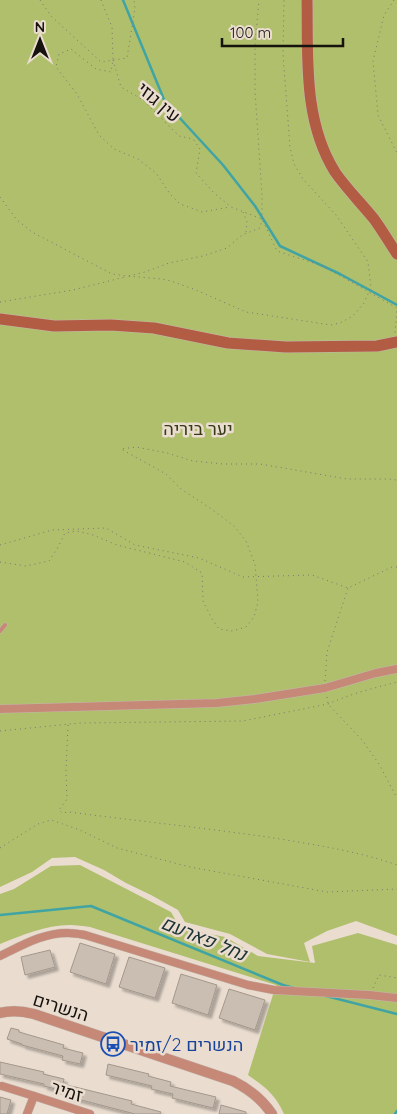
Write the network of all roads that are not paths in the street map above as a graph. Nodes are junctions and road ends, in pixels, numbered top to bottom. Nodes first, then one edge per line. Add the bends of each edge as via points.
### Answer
1 (307, 0) edge
2 (397, 254) edge
3 (0, 319) edge
4 (396, 342) edge
5 (5, 625) dead end
6 (0, 631) edge
7 (397, 669) edge
8 (0, 710) edge
9 (0, 956) edge
10 (397, 998) edge
11 (0, 1013) edge
12 (2, 1086) dead end
13 (34, 1096) junction
14 (27, 1114) edge
15 (90, 1114) edge
16 (272, 1114) edge

1 - 2 main road via 309,90 321,146 335,172 375,220
3 - 4 main road via 54,326 154,328 228,343 286,347 377,346
5 - 6 lane
7 - 8 street via 325,688 217,703
9 - 10 street via 45,936 70,932 248,985 274,990
11 - 16 street, הנשרים via 21,1011 34,1014 233,1082 254,1094
12 - 13 street, זמיר
13 - 14 street, זמיר
13 - 15 street, זמיר

